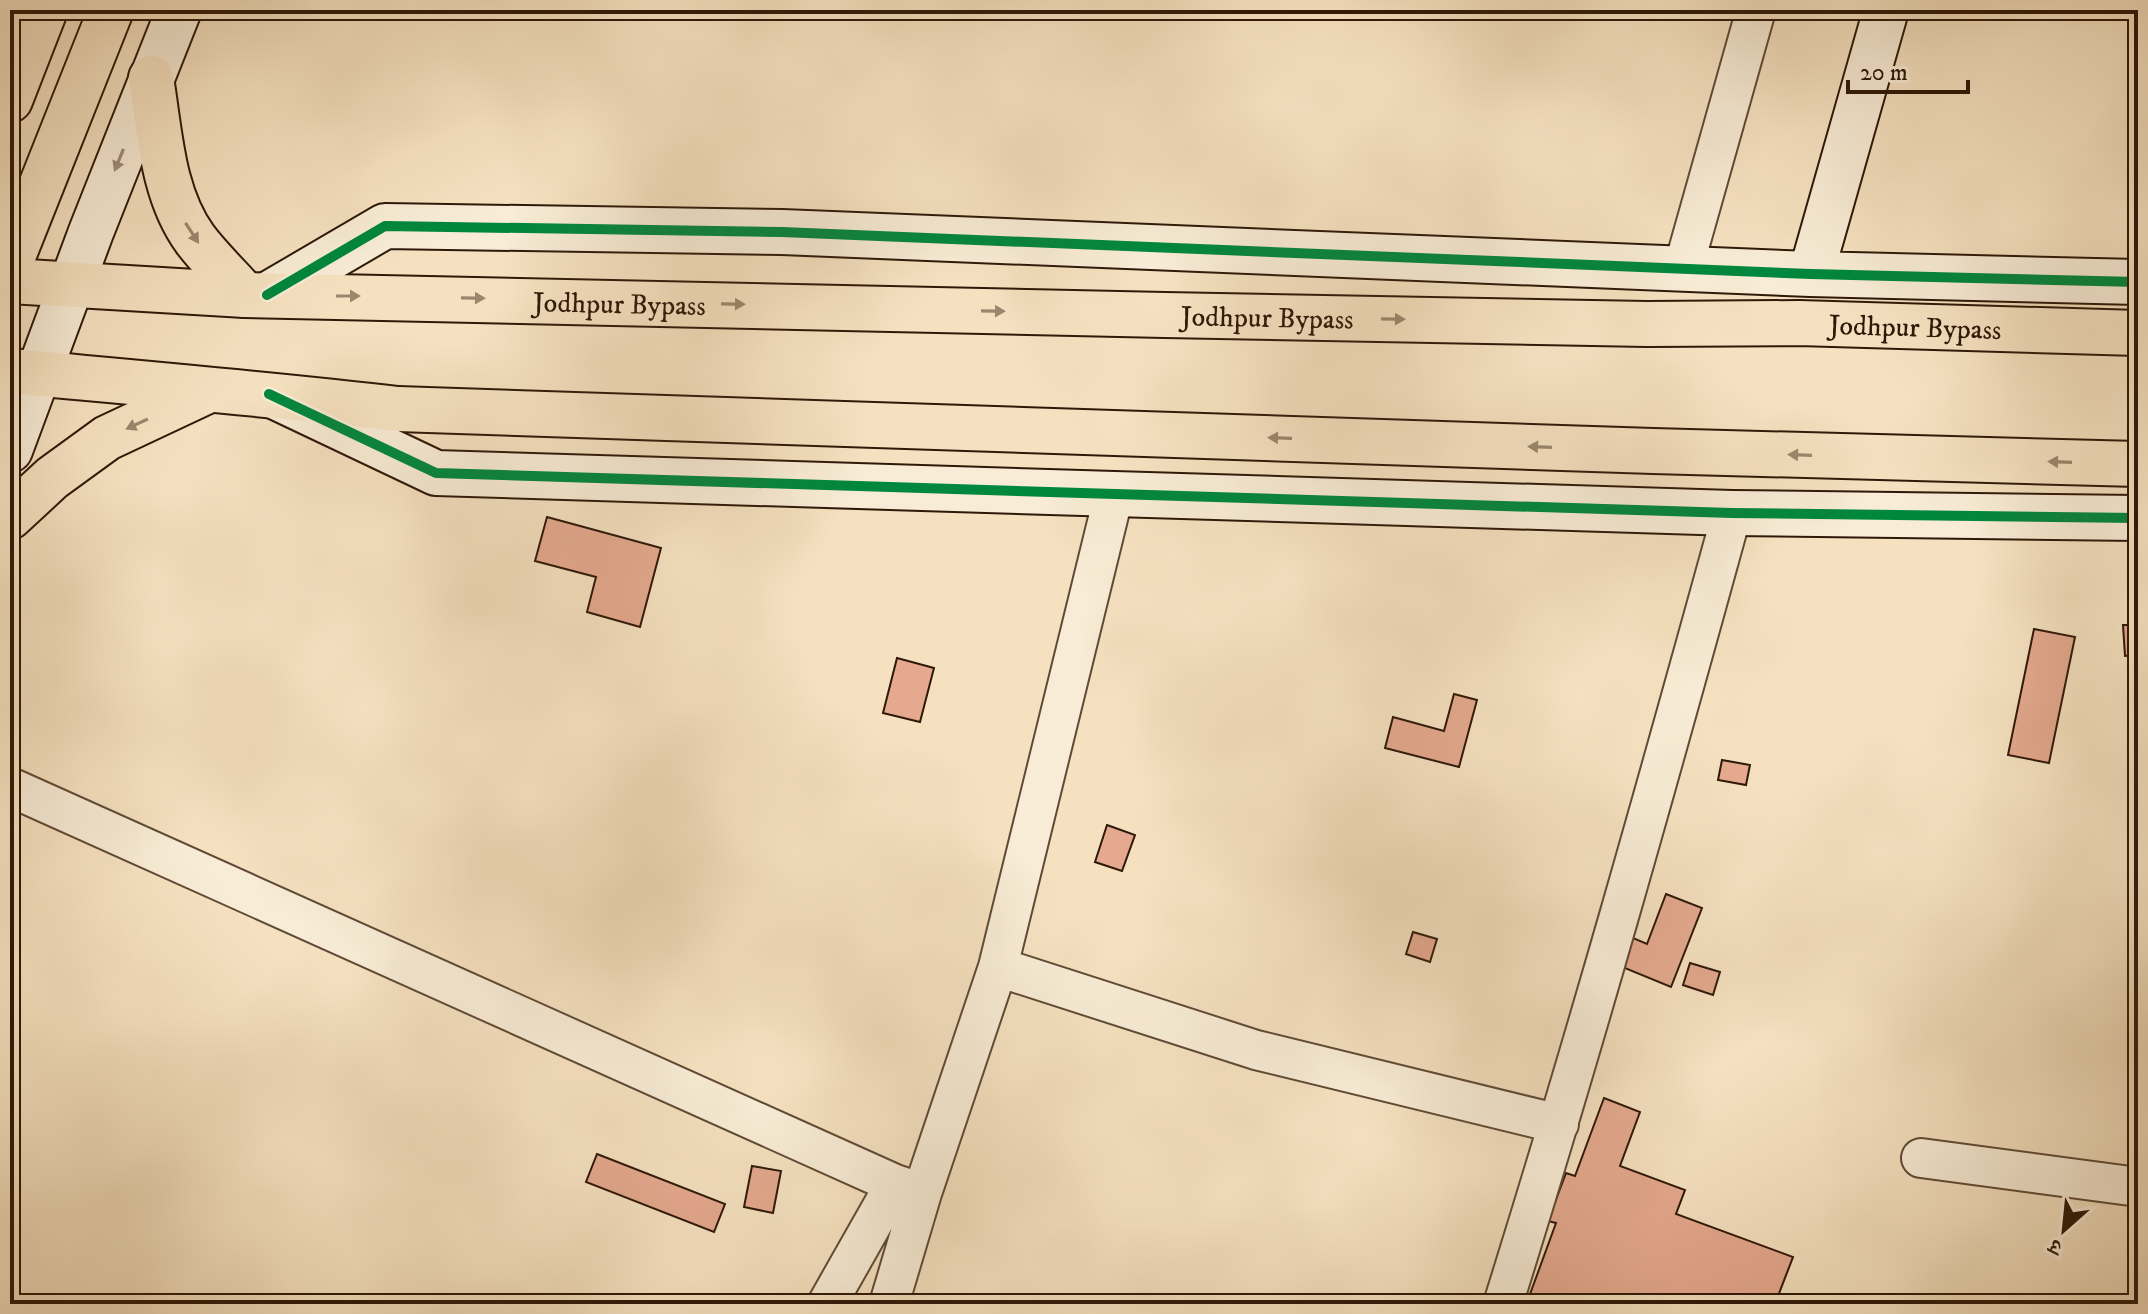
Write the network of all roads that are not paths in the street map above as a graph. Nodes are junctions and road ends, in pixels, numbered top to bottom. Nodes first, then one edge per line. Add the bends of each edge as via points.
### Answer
1 (45, 10) edge
2 (111, 10) edge
3 (179, 10) edge
4 (1756, 10) edge
5 (1886, 10) edge
6 (151, 78) junction
7 (10, 100) edge
8 (10, 264) edge
9 (1683, 269) junction
10 (1811, 274) junction
11 (10, 281) edge
12 (2138, 282) edge
13 (71, 285) junction
14 (256, 295) junction
15 (2138, 333) edge
16 (24, 372) edge
17 (207, 391) junction
18 (269, 394) junction
19 (10, 450) edge
20 (2138, 464) edge
21 (1114, 494) junction
22 (1732, 513) junction
23 (10, 517) edge
24 (2138, 518) edge
25 (10, 787) edge
26 (998, 967) junction
27 (1559, 1124) junction
28 (1921, 1158) dead end
29 (2138, 1187) edge
30 (908, 1188) junction
31 (827, 1304) edge
32 (889, 1304) edge
33 (1503, 1304) edge

1 - 7 highway
2 - 8 highway
3 - 6 street
4 - 9 street
5 - 10 street
6 -> 13 street
6 -> 14 highway via 168,182 178,209 195,239
9 - 10 street
9 - 14 street via 782,232 385,226
10 - 12 street
11 - 13 highway
13 - 14 highway
13 - 16 street
14 -> 15 highway, Jodhpur Bypass
16 - 17 highway
16 - 19 street
17 - 18 highway
17 -> 23 highway via 98,444
20 -> 18 highway via 398,409
18 - 21 street via 436,473
21 - 22 street
21 - 26 street
22 - 24 street
22 - 27 street
25 - 30 street
26 - 27 street via 1256,1050
26 - 30 street
27 - 33 street
28 - 29 street
30 - 31 street
30 - 32 street

